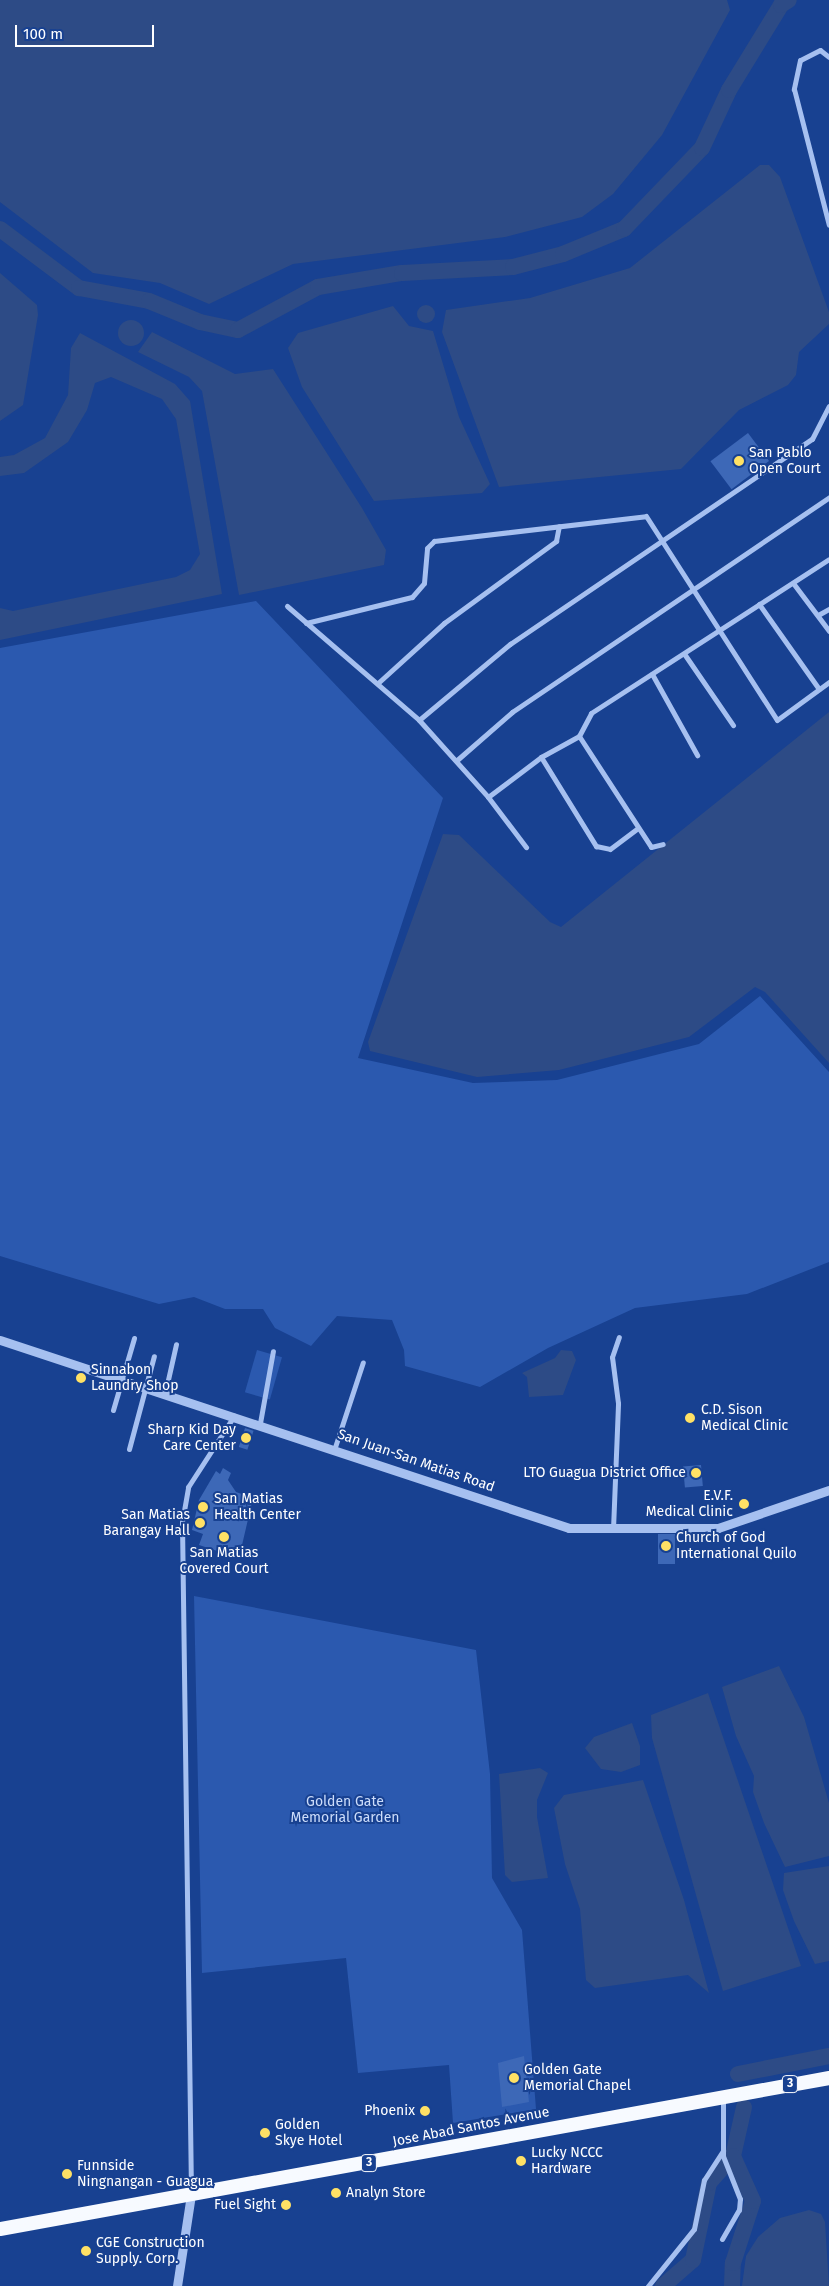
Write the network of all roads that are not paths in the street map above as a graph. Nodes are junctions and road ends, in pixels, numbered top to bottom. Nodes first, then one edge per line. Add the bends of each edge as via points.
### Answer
1 (829, 57) edge
2 (829, 225) edge
3 (829, 406) edge
4 (829, 497) edge
5 (559, 526) junction
6 (664, 540) junction
7 (829, 559) edge
8 (793, 583) junction
9 (695, 587) junction
10 (759, 604) junction
11 (287, 606) dead end
12 (829, 609) edge
13 (818, 615) junction
14 (306, 623) junction
15 (720, 629) junction
16 (829, 631) edge
17 (685, 655) junction
18 (652, 674) junction
19 (379, 682) junction
20 (829, 682) edge
21 (819, 689) junction
22 (419, 720) junction
23 (733, 725) dead end
24 (578, 736) junction
25 (697, 755) dead end
26 (541, 757) junction
27 (457, 760) junction
28 (488, 797) junction
29 (638, 828) junction
30 (663, 844) dead end
31 (526, 847) dead end
32 (619, 1337) dead end
33 (134, 1338) dead end
34 (0, 1340) edge
35 (176, 1344) dead end
36 (272, 1351) dead end
37 (154, 1356) dead end
38 (362, 1362) dead end
39 (122, 1379) junction
40 (148, 1388) junction
41 (165, 1393) junction
42 (112, 1410) dead end
43 (235, 1416) junction
44 (260, 1423) junction
45 (129, 1448) dead end
46 (335, 1448) junction
47 (829, 1490) edge
48 (612, 1530) junction
49 (829, 2078) edge
50 (722, 2096) junction
51 (723, 2153) junction
52 (191, 2194) junction
53 (0, 2229) edge
54 (722, 2239) dead end
55 (177, 2286) edge
56 (648, 2286) edge

1 - 2 street via 820,50 800,60 794,89
3 - 6 street via 812,440
4 - 9 street
5 - 6 street via 646,516
5 - 14 street via 434,540 427,548 424,583 412,597
5 - 19 street via 556,541 444,623
6 - 9 street
6 - 22 street via 510,644
7 - 8 street
8 - 10 street
8 - 13 street
9 - 15 street
9 - 27 street via 512,712
10 - 15 street
10 - 21 street
11 - 14 street
12 - 13 street
13 - 16 street
14 - 19 street
15 - 17 street
15 - 21 street via 776,720
17 - 18 street
17 - 23 street
18 - 24 street via 591,713
18 - 25 street
19 - 22 street
20 - 21 street
22 - 27 street
24 - 26 street
24 - 29 street
26 - 28 street
26 - 29 street via 596,846 610,849
27 - 28 street
28 - 31 street
29 - 30 street via 651,847
32 - 48 street via 612,1356 618,1403
33 - 39 street
34 - 39 street, San Juan-San Matias Road
35 - 41 street
36 - 44 street
37 - 40 street
38 - 46 street
39 - 40 street, San Juan-San Matias Road
39 - 42 street
40 - 41 street, San Juan-San Matias Road
40 - 45 street
41 - 43 street, San Juan-San Matias Road
43 - 44 street, San Juan-San Matias Road
43 - 52 street via 188,1487 182,1522
44 - 46 street, San Juan-San Matias Road
46 - 48 street, San Juan-San Matias Road via 569,1528
47 - 48 street, San Juan-San Matias Road via 718,1528
49 - 50 highway, Jose Abad Santos Avenue / 3
50 - 51 street
50 - 52 highway, Jose Abad Santos Avenue / 3
51 - 54 street via 740,2204
51 - 56 street via 704,2180 694,2229
52 - 53 highway, Jose Abad Santos Avenue / 3
52 - 55 street

